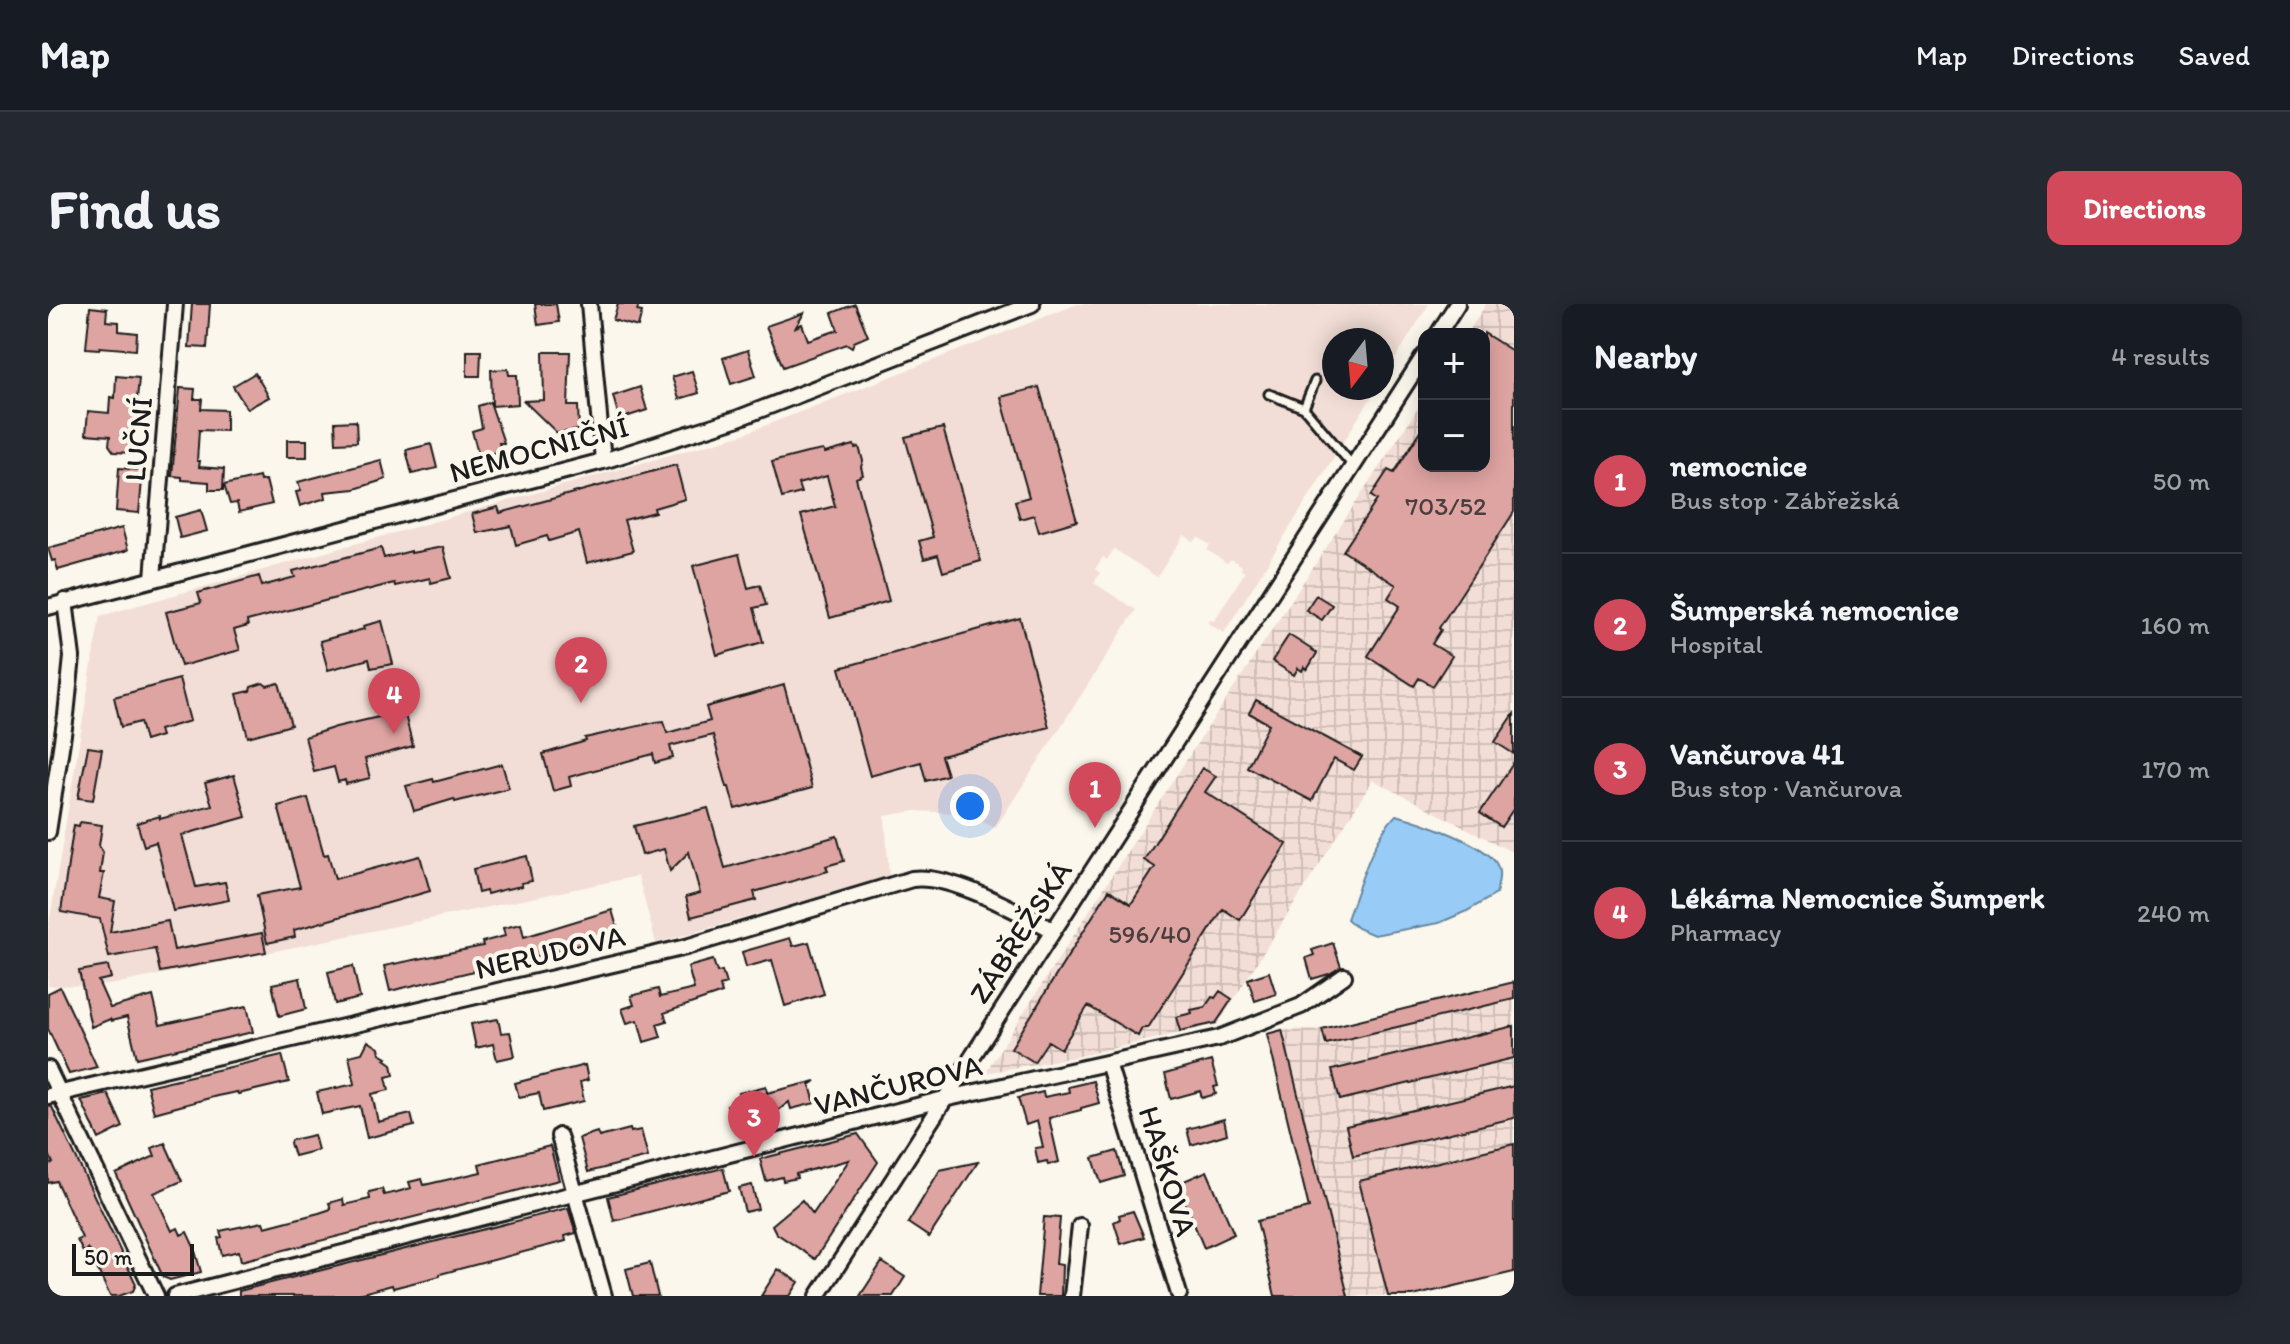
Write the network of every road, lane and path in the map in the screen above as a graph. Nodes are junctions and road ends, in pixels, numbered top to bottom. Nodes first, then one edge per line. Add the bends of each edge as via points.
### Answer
1 (175, 304) edge
2 (589, 304) edge
3 (1032, 304) edge
4 (1457, 304) edge
5 (1442, 328) edge
6 (1418, 365) edge
7 (1315, 381) dead end
8 (1269, 394) dead end
9 (1304, 408) junction
10 (603, 461) junction
11 (1353, 466) junction
12 (153, 578) junction
13 (65, 601) junction
14 (48, 607) edge
15 (48, 832) edge
16 (1053, 930) junction
17 (1344, 976) dead end
18 (1108, 1063) junction
19 (48, 1069) edge
20 (53, 1095) edge
21 (944, 1099) junction
22 (559, 1136) dead end
23 (575, 1192) junction
24 (1080, 1226) dead end
25 (1179, 1294) edge
26 (156, 1296) edge
27 (175, 1296) edge
28 (604, 1296) edge
29 (818, 1296) edge
30 (1072, 1296) edge

1 - 12 street, LUČNÍ
2 - 10 street
3 - 10 street, NEMOCNIČNÍ via 736,419
4 - 5 street
6 - 11 street, ZÁBŘEŽSKÁ
7 - 9 lane
8 - 9 lane
9 - 11 lane
10 - 12 street, NEMOCNIČNÍ
11 - 16 street, ZÁBŘEŽSKÁ
12 - 13 street, NEMOCNIČNÍ
13 - 14 street, NEMOCNIČNÍ
13 - 15 street via 72,657
16 - 20 street, NERUDOVA via 924,877 686,947
16 - 21 street, ZÁBŘEŽSKÁ
17 - 18 street, VANČUROVA via 1301,1006 1219,1038
18 - 21 street, VANČUROVA
18 - 25 street, HAŠKOVA
19 - 20 street
20 - 26 street
21 - 23 street, VANČUROVA
21 - 29 street, ZÁBŘEŽSKÁ
22 - 23 street
23 - 27 street, VANČUROVA
23 - 28 street
24 - 30 street

